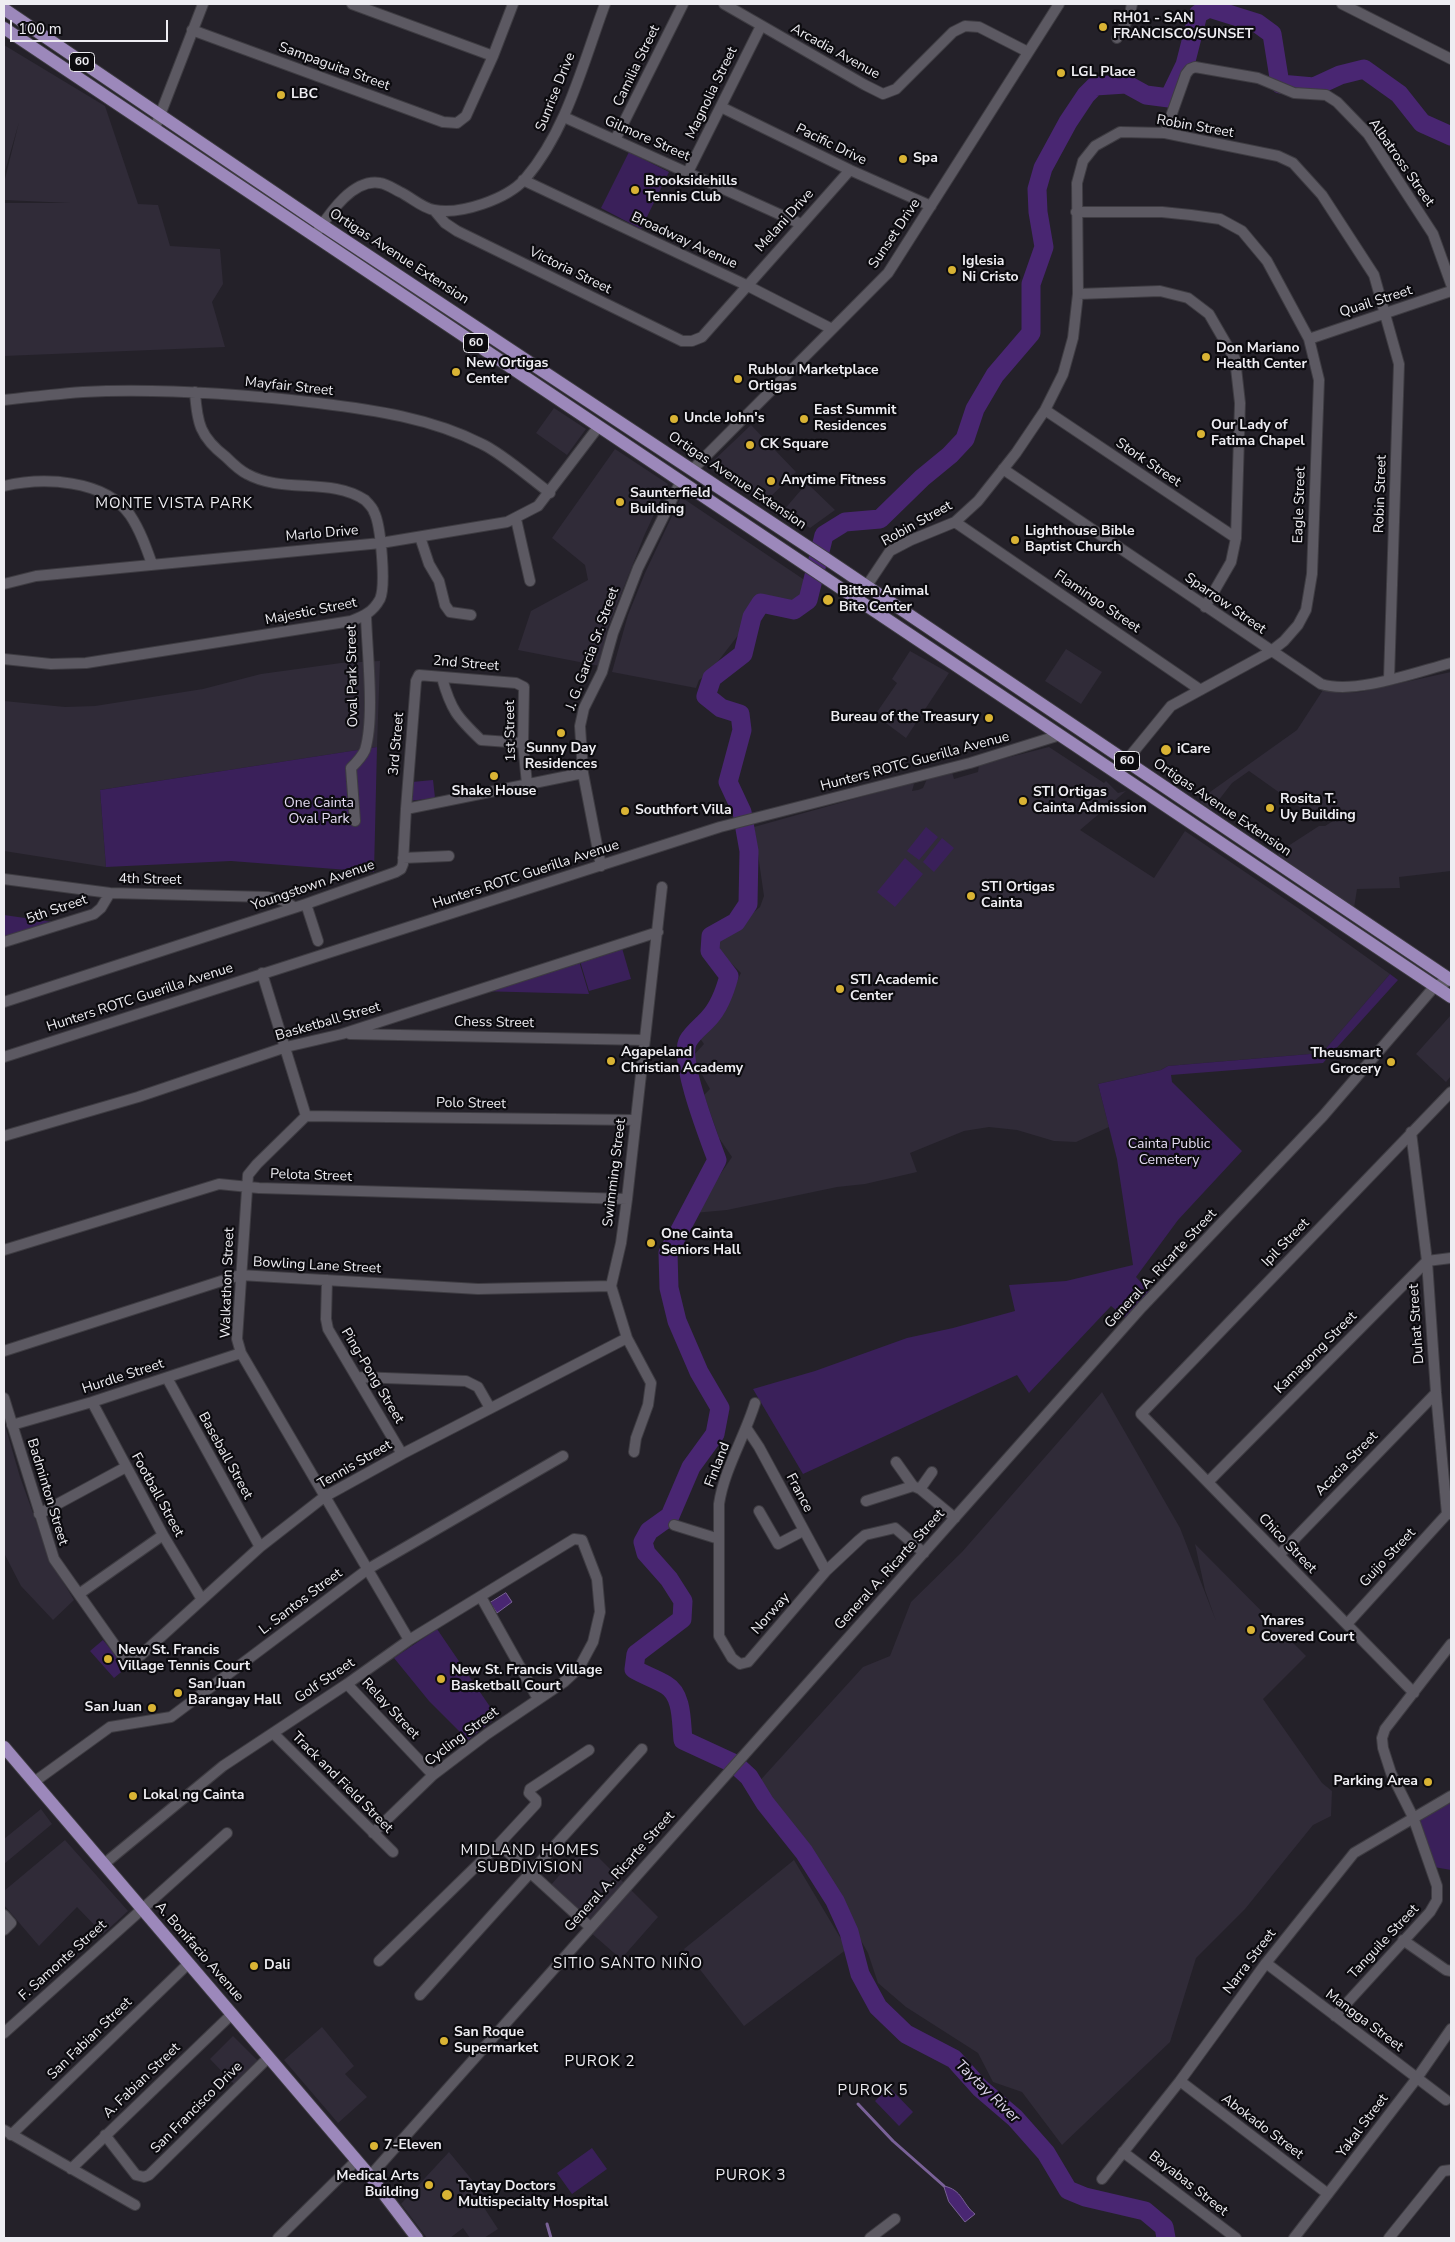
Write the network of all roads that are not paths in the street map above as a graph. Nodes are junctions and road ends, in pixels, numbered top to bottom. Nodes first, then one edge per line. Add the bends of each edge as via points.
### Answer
1 (203, 4) edge
2 (352, 4) edge
3 (513, 4) edge
4 (605, 4) edge
5 (683, 4) edge
6 (724, 4) edge
7 (1059, 4) edge
8 (1132, 4) edge
9 (1344, 4) edge
10 (4, 9) edge
11 (761, 26) junction
12 (4, 28) edge
13 (192, 30) junction
14 (1117, 38) dead end
15 (1028, 52) junction
16 (493, 56) junction
17 (1451, 59) edge
18 (721, 107) junction
19 (160, 115) junction
20 (564, 117) junction
21 (155, 128) junction
22 (1165, 133) junction
23 (616, 140) junction
24 (850, 170) junction
25 (688, 172) junction
26 (523, 180) junction
27 (930, 206) junction
28 (434, 210) junction
29 (1076, 212) junction
30 (801, 224) junction
31 (318, 230) junction
32 (1451, 284) edge
33 (746, 285) junction
34 (1451, 292) edge
35 (1078, 294) junction
36 (1385, 313) junction
37 (832, 329) junction
38 (702, 337) joint
39 (1309, 339) junction
40 (506, 346) junction
41 (498, 358) junction
42 (195, 392) junction
43 (4, 400) edge
44 (1045, 410) junction
45 (599, 426) junction
46 (1003, 469) junction
47 (692, 470) junction
48 (680, 480) junction
49 (4, 486) edge
50 (550, 493) junction
51 (516, 519) junction
52 (955, 522) junction
53 (420, 537) junction
54 (1236, 538) junction
55 (380, 542) junction
56 (152, 564) junction
57 (530, 581) dead end
58 (4, 584) edge
59 (866, 586) junction
60 (858, 599) junction
61 (1205, 607) junction
62 (471, 615) dead end
63 (366, 616) junction
64 (1270, 652) junction
65 (4, 659) edge
66 (1451, 662) edge
67 (442, 678) junction
68 (1389, 679) junction
69 (416, 681) joint
70 (516, 683) joint
71 (1199, 689) junction
72 (1060, 735) junction
73 (523, 743) junction
74 (1126, 761) junction
75 (583, 773) junction
76 (527, 784) junction
77 (406, 809) junction
78 (355, 821) dead end
79 (449, 856) dead end
80 (403, 858) junction
81 (601, 866) junction
82 (4, 879) edge
83 (662, 887) dead end
84 (97, 891) junction
85 (110, 893) junction
86 (268, 897) junction
87 (306, 904) junction
88 (294, 907) junction
89 (101, 908) junction
90 (272, 915) junction
91 (658, 932) junction
92 (4, 942) edge
93 (318, 942) dead end
94 (262, 973) junction
95 (1451, 980) edge
96 (1435, 986) junction
97 (1451, 997) edge
98 (4, 1002) edge
99 (342, 1034) junction
100 (645, 1040) junction
101 (286, 1047) junction
102 (4, 1057) edge
103 (1451, 1092) edge
104 (306, 1116) junction
105 (635, 1120) junction
106 (1411, 1132) junction
107 (4, 1136) edge
108 (246, 1187) junction
109 (627, 1199) junction
110 (4, 1250) edge
111 (1451, 1258) edge
112 (1427, 1261) junction
113 (240, 1275) junction
114 (327, 1280) junction
115 (611, 1286) junction
116 (627, 1338) junction
117 (4, 1351) edge
118 (240, 1353) junction
119 (358, 1377) junction
120 (167, 1378) junction
121 (1436, 1393) junction
122 (4, 1398) edge
123 (92, 1402) junction
124 (755, 1403) dead end
125 (490, 1408) junction
126 (1142, 1414) joint
127 (12, 1425) junction
128 (747, 1429) junction
129 (634, 1452) dead end
130 (402, 1454) junction
131 (563, 1456) dead end
132 (896, 1462) dead end
133 (126, 1467) junction
134 (932, 1472) dead end
135 (1208, 1482) junction
136 (916, 1488) junction
137 (324, 1497) junction
138 (866, 1500) dead end
139 (759, 1511) dead end
140 (39, 1514) junction
141 (1449, 1514) edge
142 (955, 1518) junction
143 (674, 1525) dead end
144 (803, 1531) junction
145 (163, 1535) junction
146 (574, 1539) joint
147 (719, 1539) junction
148 (260, 1547) junction
149 (924, 1553) junction
150 (1279, 1554) junction
151 (368, 1569) junction
152 (826, 1571) junction
153 (79, 1594) junction
154 (481, 1597) junction
155 (202, 1598) junction
156 (1347, 1624) junction
157 (409, 1640) junction
158 (1451, 1644) edge
159 (129, 1662) joint
160 (347, 1684) junction
161 (1414, 1693) junction
162 (538, 1699) junction
163 (272, 1733) junction
164 (4, 1747) edge
165 (642, 1749) dead end
166 (589, 1750) dead end
167 (434, 1776) junction
168 (34, 1782) junction
169 (1451, 1796) edge
170 (1413, 1817) junction
171 (227, 1833) dead end
172 (373, 1833) junction
173 (499, 1844) junction
174 (393, 1852) dead end
175 (104, 1864) junction
176 (530, 1872) junction
177 (142, 1908) junction
178 (4, 1915) edge
179 (7, 1927) edge
180 (590, 1927) junction
181 (1403, 1940) junction
182 (379, 1961) dead end
183 (189, 1963) junction
184 (1266, 1963) junction
185 (1451, 1971) edge
186 (420, 1995) dead end
187 (232, 2014) junction
188 (1336, 2016) junction
189 (1451, 2029) edge
190 (4, 2033) edge
191 (268, 2056) junction
192 (1417, 2078) junction
193 (1180, 2081) junction
194 (1446, 2100) dead end
195 (7, 2132) edge
196 (105, 2135) junction
197 (1123, 2152) junction
198 (356, 2161) junction
199 (71, 2169) junction
200 (1451, 2170) edge
201 (370, 2176) junction
202 (1102, 2179) dead end
203 (1328, 2194) junction
204 (135, 2205) dead end
205 (895, 2219) dead end
206 (278, 2238) edge
207 (417, 2238) edge
208 (870, 2238) edge
209 (1236, 2238) edge
210 (1294, 2238) edge
211 (1388, 2238) edge

1 - 13 street
2 - 16 street
3 - 16 street
4 - 20 street, Sunrise Drive
5 - 23 street, Camilia Street
6 - 11 street, Arcadia Avenue
7 - 15 street, Sunset Drive
8 - 14 street via 1129,18
9 - 17 street
10 - 19 main road, Ortigas Avenue Extension / 60
11 - 15 street, Arcadia Avenue via 883,94 896,89 953,32 965,26 979,27
11 - 18 street, Magnolia Street
12 - 21 main road, Ortigas Avenue Extension / 60
13 - 16 street, Sampaguita Street via 443,122 457,123 466,116
13 - 19 street
15 - 27 street, Sunset Drive
18 - 24 street, Pacific Drive
18 - 25 street, Magnolia Street
19 - 21 street
19 - 31 main road, Ortigas Avenue Extension / 60
20 - 23 street, Gilmore Street
20 - 26 street, Sunrise Drive via 546,150
21 - 31 main road, Ortigas Avenue Extension / 60
22 - 29 street, Robin Street via 1120,132 1095,146 1083,161 1077,183
22 - 32 street, Albatross Street via 1186,74 1195,67 1258,78 1294,93 1326,95 1368,134 1433,234
22 - 36 street, Robin Street via 1278,156 1294,163 1322,195 1374,275
23 - 25 street, Gilmore Street
24 - 27 street, Pacific Drive
24 - 30 street, Melani Drive
25 - 30 street, Gilmore Street
26 - 28 street, Sunrise Drive via 500,197 476,206
26 - 33 street, Broadway Avenue
27 - 37 street, Sunset Drive via 888,273
28 - 31 street via 392,188 379,183 369,184 340,200
28 - 38 street, Victoria Street via 445,224 457,231 682,341
29 - 35 street, Robin Street
29 - 39 street, Eagle Street via 1192,215 1220,220 1242,231 1267,261
30 - 33 street, Melani Drive
31 - 40 main road, Ortigas Avenue Extension / 60
31 - 41 main road, Ortigas Avenue Extension / 60
33 - 37 street, Broadway Avenue
33 - 38 street, Melani Drive
34 - 36 street, Quail Street
35 - 44 street, Robin Street via 1073,338 1063,374
35 - 54 street via 1160,291 1188,298 1209,314 1235,359 1240,403
36 - 39 street, Quail Street
36 - 68 street, Robin Street via 1398,364
37 - 47 street, Sunset Drive
39 - 64 street, Eagle Street via 1319,380 1312,574 1306,610 1298,625
40 - 41 main road
40 - 47 main road, Ortigas Avenue Extension / 60
41 - 45 main road, Ortigas Avenue Extension / 60
42 - 43 street, Mayfair Street via 83,392
42 - 50 street, Mayfair Street via 364,409 424,421 483,444
42 - 55 street, Majestic Street via 197,419 209,442 220,453 247,474 275,483 340,490 366,501 374,512
44 - 46 street, Robin Street
44 - 54 street, Stork Street
45 - 48 main road, Ortigas Avenue Extension / 60
45 - 50 street, Marlo Drive
46 - 52 street, Robin Street via 978,501
46 - 61 street, Sparrow Street
47 - 59 main road, Ortigas Avenue Extension / 60
48 - 60 main road, Ortigas Avenue Extension / 60
48 - 75 street, J. G. Garcia Sr. Street via 638,568 602,672 584,708 580,726
49 - 56 street via 70,482 111,496 129,514
50 - 51 street, Marlo Drive via 538,506
51 - 53 street, Marlo Drive
51 - 57 street
52 - 59 street, Robin Street via 890,551
52 - 71 street, Flamingo Street
53 - 55 street, Marlo Drive
53 - 62 street via 439,581 445,605 450,612
54 - 61 street via 1231,562
55 - 56 street, Marlo Drive
55 - 63 street, Majestic Street via 383,590
56 - 58 street, Marlo Drive via 36,576
59 - 60 street, Robin Street
59 - 74 main road, Ortigas Avenue Extension / 60
60 - 72 main road, Ortigas Avenue Extension / 60
61 - 64 street, Sparrow Street
63 - 65 street, Majestic Street via 86,663 51,664
63 - 78 street, Oval Park Street via 368,736 364,752 351,768
64 - 68 street, Sparrow Street via 1332,688
64 - 71 street, Eagle Street
66 - 68 street, Sparrow Street
67 - 69 street, 2nd Street via 425,674 419,675
67 - 70 street, 2nd Street
67 - 73 street via 448,702 481,740
69 - 77 street, 3rd Street
70 - 73 street, 1st Street via 524,687 525,693
71 - 74 street, Eagle Street via 1171,706
72 - 81 street, Hunters ROTC Guerilla Avenue via 970,763 720,827
72 - 96 main road, Ortigas Avenue Extension / 60
73 - 76 street, 1st Street
74 - 95 main road, Ortigas Avenue Extension / 60
75 - 76 street
75 - 81 street, J. G. Garcia Sr. Street
76 - 77 street
77 - 80 street
79 - 80 street
80 - 87 street, Youngstown Avenue via 401,869 396,872
81 - 94 street, Hunters ROTC Guerilla Avenue
82 - 84 street, 4th Street
83 - 91 street, Swimming Street
84 - 85 street, 4th Street
84 - 89 street
85 - 86 street, 4th Street
85 - 89 street, 5th Street
86 - 88 street, 4th Street
86 - 90 street
87 - 88 street, Youngstown Avenue
87 - 93 street
88 - 90 street, Youngstown Avenue
89 - 92 street, 5th Street via 94,914
90 - 98 street, Youngstown Avenue
91 - 99 street, Basketball Street
91 - 100 street, Swimming Street
94 - 101 street
94 - 102 street, Hunters ROTC Guerilla Avenue
95 - 96 street
96 - 97 main road, Ortigas Avenue Extension / 60
96 - 142 street, General A. Ricarte Street via 1323,1116 1142,1307
99 - 100 street, Chess Street
99 - 101 street, Basketball Street
100 - 105 street, Swimming Street
101 - 104 street
101 - 107 street, Basketball Street via 138,1097
103 - 106 street, Ipil Street
104 - 105 street, Polo Street
104 - 108 street, Walkathon Street via 257,1164 248,1175
105 - 109 street, Swimming Street
106 - 112 street, Duhat Street
106 - 126 street, Ipil Street
108 - 109 street, Pelota Street
108 - 110 street, Pelota Street via 219,1184
108 - 113 street, Walkathon Street
109 - 115 street, Swimming Street
111 - 112 street
112 - 121 street, Duhat Street
112 - 135 street, Kamagong Street
113 - 114 street, Bowling Lane Street
113 - 117 street, Bowling Lane Street
113 - 118 street, Walkathon Street via 237,1339
114 - 115 street, Bowling Lane Street via 478,1289
114 - 119 street, Ping-Pong Street via 328,1329
115 - 116 street
116 - 125 street, Tennis Street
116 - 129 street via 651,1383
118 - 120 street, Hurdle Street
118 - 137 street, Walkathon Street
119 - 125 street via 466,1381 478,1387
119 - 130 street, Ping-Pong Street
120 - 123 street, Hurdle Street
120 - 148 street, Baseball Street
121 - 141 street, Duhat Street
121 - 150 street, Acacia Street
122 - 127 street, Badminton Street
123 - 127 street, Hurdle Street
123 - 133 street, Football Street
124 - 128 street, Finland
125 - 130 street, Tennis Street
126 - 135 street, Chico Street
127 - 140 street, Badminton Street
128 - 144 street, France
128 - 147 street, Finland via 722,1489
130 - 137 street, Tennis Street
131 - 151 street, L. Santos Street
132 - 136 street
133 - 140 street
133 - 145 street, Football Street
134 - 136 street
135 - 150 street, Chico Street
136 - 138 street
136 - 142 street
137 - 148 street, Tennis Street
137 - 151 street, Walkathon Street
139 - 144 street via 778,1544
140 - 153 street, Badminton Street via 54,1559
141 - 156 street, Guijo Street
142 - 149 street, General A. Ricarte Street
143 - 147 street
144 - 152 street, France
145 - 153 street
145 - 155 street, Football Street
146 - 154 street, Golf Street
146 - 162 street, Cycling Street via 582,1540 596,1579 600,1612 593,1642 579,1668
147 - 152 street, Norway via 719,1636 732,1658 740,1664 748,1662
148 - 155 street, Tennis Street
149 - 152 street, Norway via 894,1528 865,1535
149 - 180 street, General A. Ricarte Street
150 - 156 street, Chico Street
151 - 157 street, Walkathon Street
151 - 168 street, L. Santos Street via 171,1717 110,1726
153 - 159 street, Badminton Street
154 - 157 street, Golf Street
154 - 162 street
155 - 159 street, Tennis Street via 141,1655
156 - 161 street, Chico Street
157 - 160 street, Golf Street
158 - 161 street, Tanguile Street
160 - 163 street, Golf Street
160 - 167 street, Relay Street
161 - 170 street, Tanguile Street via 1385,1729 1382,1738 1391,1773
162 - 167 street, Cycling Street
163 - 172 street, Track and Field Street
163 - 175 street, Golf Street via 223,1766
164 - 168 main road, A. Bonifacio Avenue
165 - 176 street
166 - 173 street via 530,1790 537,1803
167 - 172 street, Cycling Street
168 - 175 main road, A. Bonifacio Avenue
169 - 170 street, Narra Street
170 - 181 street, Tanguile Street via 1437,1886 1437,1900
170 - 184 street, Narra Street via 1354,1853
171 - 177 street, F. Samonte Street
172 - 174 street, Track and Field Street
173 - 176 street
173 - 182 street
175 - 177 main road, A. Bonifacio Avenue
176 - 180 street
176 - 186 street
177 - 183 main road, A. Bonifacio Avenue
177 - 190 street, F. Samonte Street
178 - 179 street
180 - 201 street, General A. Ricarte Street
181 - 185 street
181 - 188 street, Tanguile Street
183 - 187 main road, A. Bonifacio Avenue
183 - 195 street, San Fabian Street
184 - 188 street, Mangga Street
184 - 193 street, Narra Street
187 - 191 main road, A. Bonifacio Avenue
187 - 196 street, A. Fabian Street
188 - 192 street, Mangga Street
189 - 192 street, Yakal Street
191 - 196 street, San Francisco Drive via 149,2175 136,2175
191 - 198 main road, A. Bonifacio Avenue
192 - 194 street, Mangga Street
192 - 203 street, Yakal Street
193 - 197 street, Narra Street
193 - 203 street, Abokado Street
195 - 199 street, San Fabian Street
196 - 199 street, A. Fabian Street
197 - 202 street, Narra Street
197 - 209 street, Bayabas Street
198 - 201 main road, A. Bonifacio Avenue
198 - 206 street
199 - 204 street, San Fabian Street
200 - 211 street via 1443,2171
201 - 207 main road, A. Bonifacio Avenue
203 - 210 street, Yakal Street
205 - 208 street

